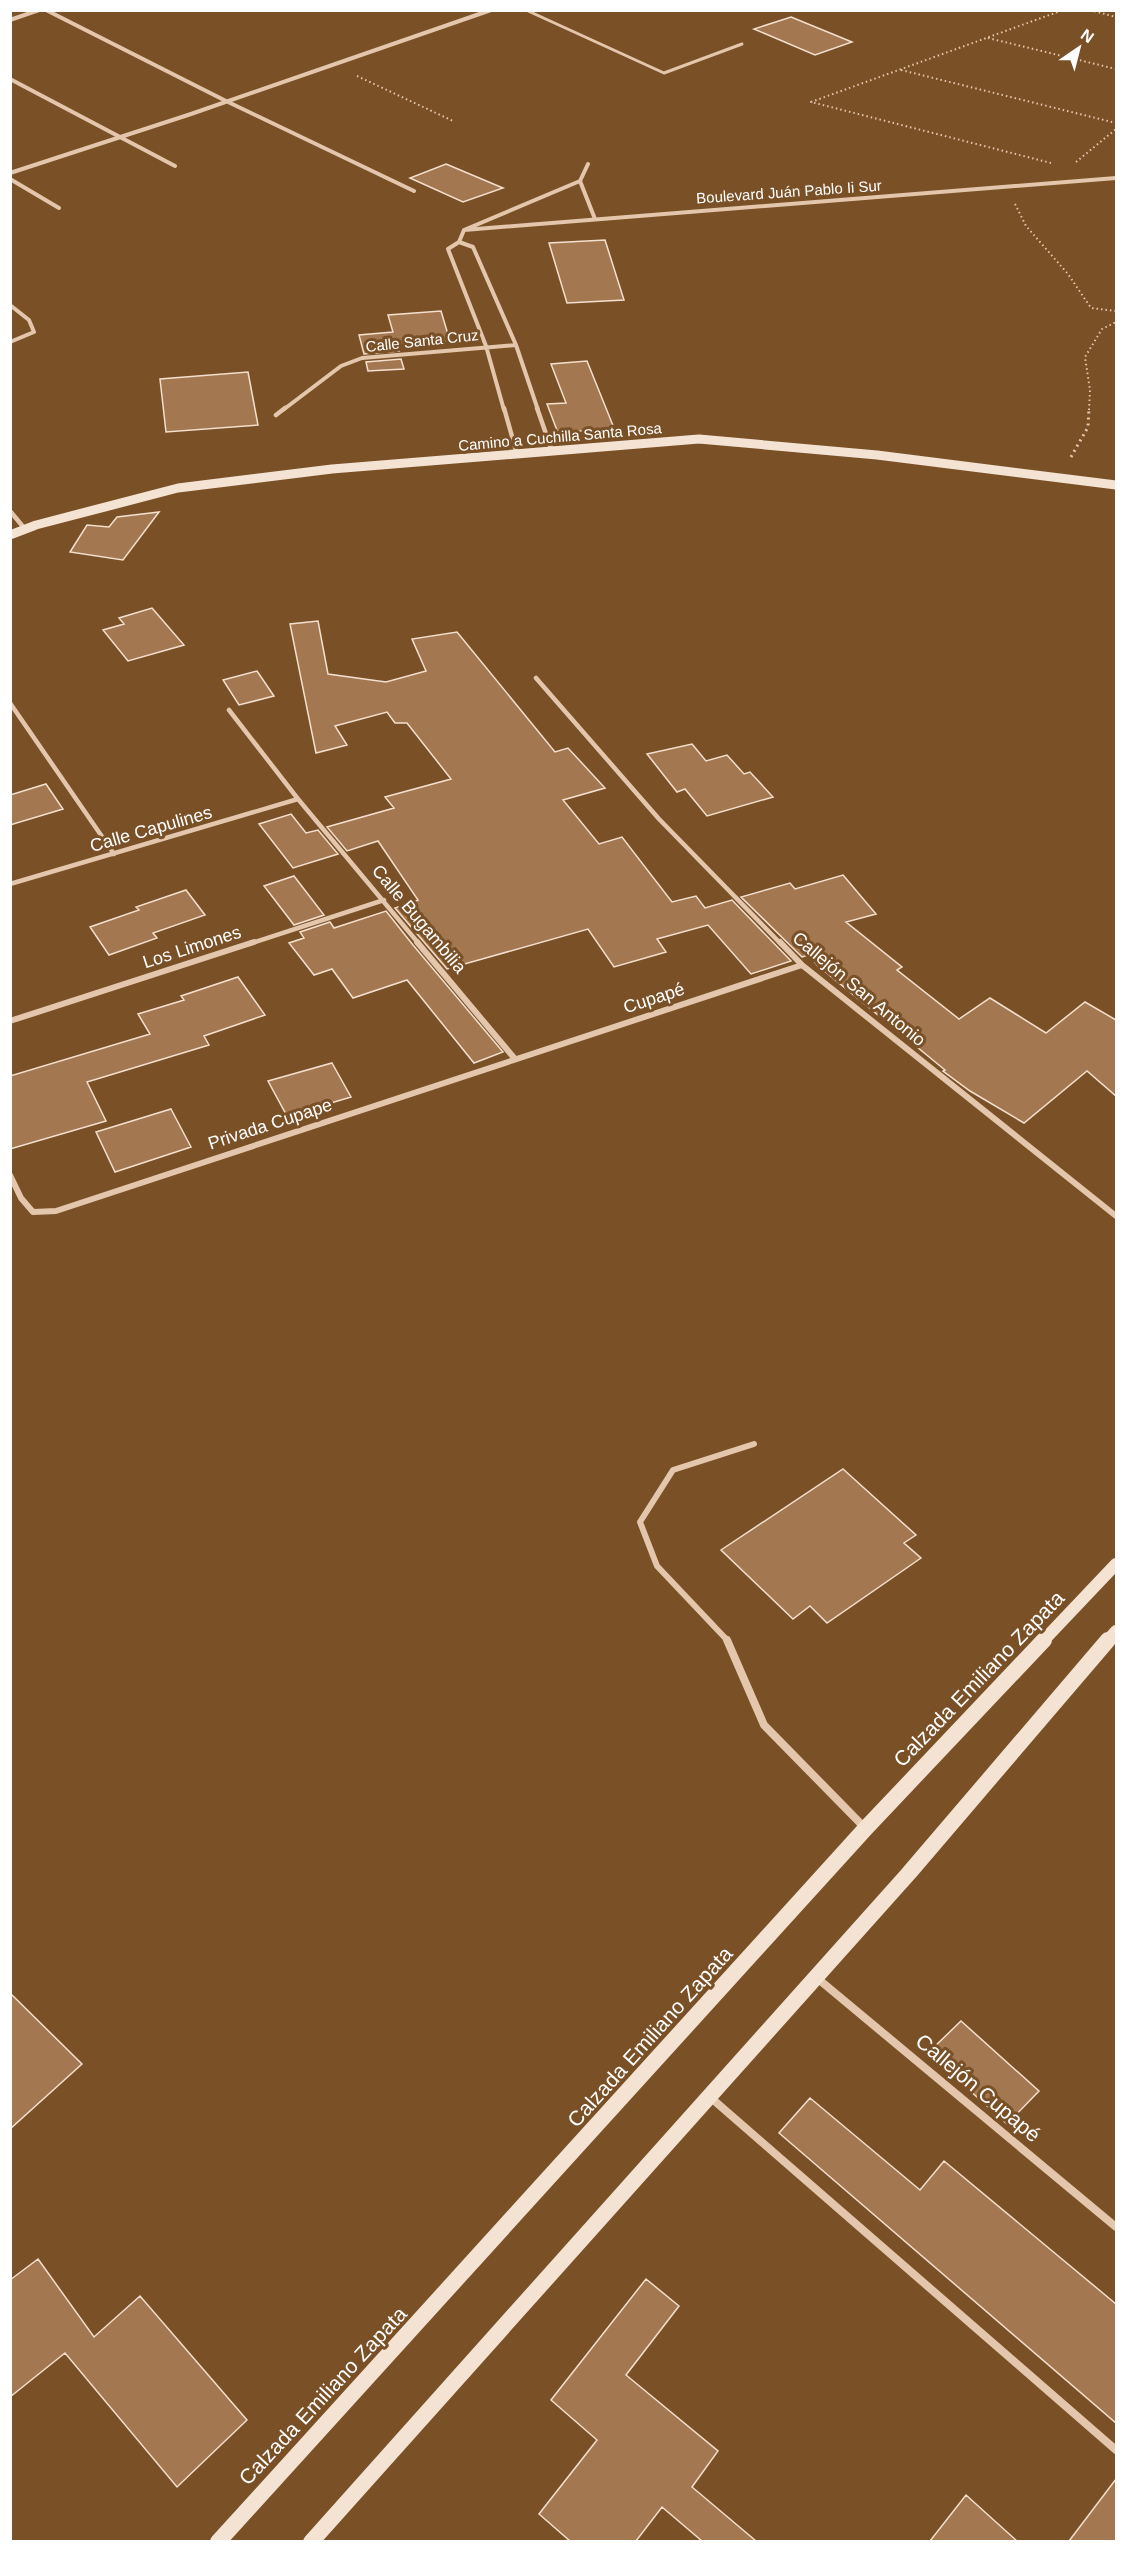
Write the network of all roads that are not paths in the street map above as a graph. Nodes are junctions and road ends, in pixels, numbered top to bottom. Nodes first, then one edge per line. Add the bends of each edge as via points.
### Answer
1 (39, 10) edge
2 (46, 10) edge
3 (490, 10) edge
4 (526, 10) edge
5 (10, 20) edge
6 (742, 44) dead end
7 (10, 80) edge
8 (226, 101) junction
9 (123, 138) junction
10 (588, 164) dead end
11 (175, 166) dead end
12 (10, 173) edge
13 (1116, 178) edge
14 (10, 179) edge
15 (580, 181) junction
16 (414, 191) dead end
17 (59, 208) dead end
18 (595, 219) junction
19 (464, 230) junction
20 (459, 242) junction
21 (10, 305) edge
22 (10, 342) edge
23 (516, 345) junction
24 (486, 346) junction
25 (276, 415) dead end
26 (552, 451) junction
27 (517, 454) junction
28 (1116, 485) edge
29 (10, 511) edge
30 (25, 529) junction
31 (10, 535) edge
32 (536, 678) dead end
33 (10, 703) edge
34 (229, 710) dead end
35 (298, 799) junction
36 (114, 854) junction
37 (10, 884) edge
38 (384, 900) junction
39 (802, 965) junction
40 (10, 1021) edge
41 (515, 1059) junction
42 (10, 1175) edge
43 (1116, 1216) edge
44 (754, 1444) dead end
45 (1116, 1564) edge
46 (1116, 1631) edge
47 (866, 1828) junction
48 (816, 1977) junction
49 (710, 2097) junction
50 (1116, 2227) edge
51 (1116, 2450) edge
52 (218, 2541) edge
53 (311, 2541) edge

1 - 5 street
2 - 8 street
3 - 8 street
4 - 6 lane via 664,73
7 - 9 street
8 - 9 street
8 - 16 street
9 - 11 street
9 - 12 street
10 - 15 street
13 - 18 street, Boulevard Juán Pablo Ii Sur
14 - 17 street
15 - 18 street
15 - 19 street
18 - 19 street, Boulevard Juán Pablo Ii Sur
19 - 20 street
20 - 23 street via 473,247
20 - 24 street via 448,249
21 - 22 street via 29,320 34,332
23 - 24 street, Calle Santa Cruz
23 - 26 street
24 - 25 street, Calle Santa Cruz via 362,358 341,366
24 - 27 street
26 - 27 main road, Camino a Cuchilla Santa Rosa
26 - 28 main road, Camino a Cuchilla Santa Rosa via 699,440 877,455
27 - 30 main road, Camino a Cuchilla Santa Rosa via 178,488
29 - 30 street
30 - 31 main road, Camino a Cuchilla Santa Rosa
32 - 39 street, Callejón San Antonio via 659,819
33 - 36 street
34 - 35 street, Calle Bugambilia
35 - 36 street, Calle Capulines
35 - 38 street, Calle Bugambilia
36 - 37 street, Calle Capulines
38 - 40 street, Los Limones
38 - 41 street, Calle Bugambilia
39 - 41 street, Cupapé
39 - 43 street, Callejón San Antonio
41 - 42 street, Privada Cupape via 56,1211 33,1212
44 - 47 street via 673,1470 640,1522 657,1566 726,1636 764,1725
45 - 47 main road, Calzada Emiliano Zapata
46 - 48 main road
47 - 52 main road, Calzada Emiliano Zapata
48 - 49 main road
48 - 50 street, Callejón Cupapé
49 - 51 street
49 - 53 main road

